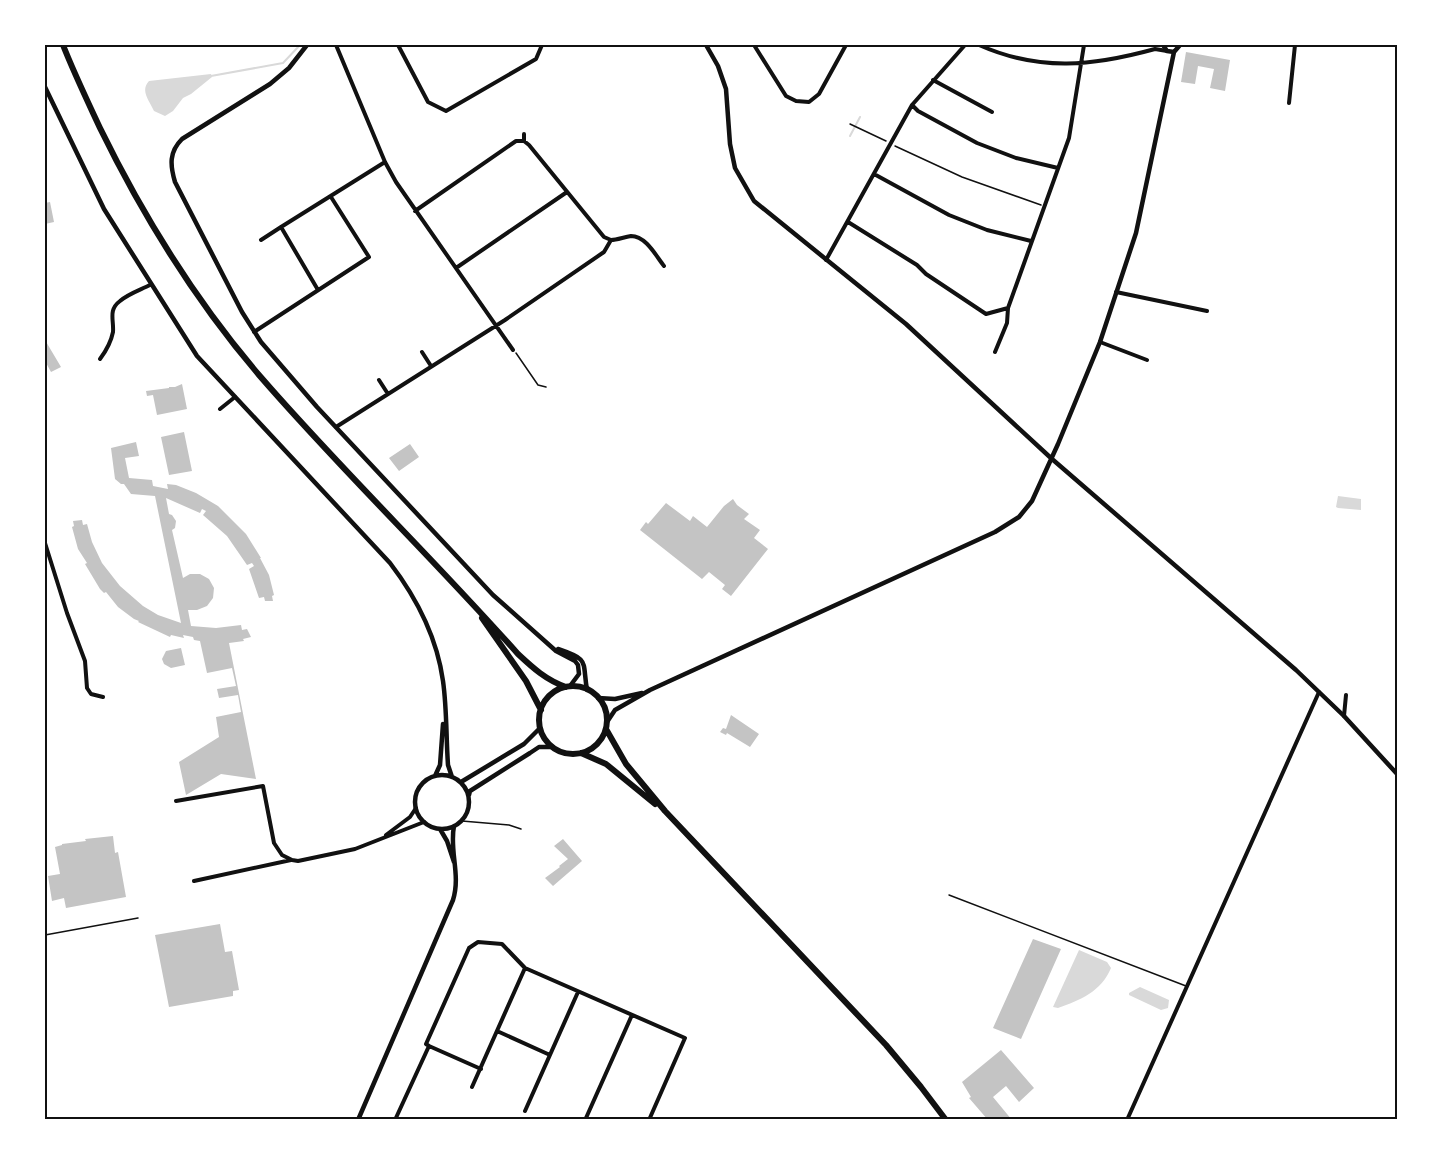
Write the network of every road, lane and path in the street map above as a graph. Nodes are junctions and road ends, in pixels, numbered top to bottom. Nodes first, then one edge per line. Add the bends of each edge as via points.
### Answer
1 (63, 45) edge
2 (307, 45) edge
3 (336, 45) edge
4 (398, 45) edge
5 (542, 45) edge
6 (706, 45) edge
7 (754, 45) edge
8 (846, 45) edge
9 (965, 45) edge
10 (979, 45) edge
11 (1084, 45) edge
12 (1161, 45) edge
13 (1180, 45) edge
14 (1295, 45) edge
15 (1155, 50) junction
16 (1167, 51) junction
17 (1174, 52) junction
18 (1081, 64) junction
19 (933, 80) junction
20 (45, 87) edge
21 (1289, 103) dead end
22 (912, 105) junction
23 (992, 112) dead end
24 (850, 124) dead end
25 (524, 134) dead end
26 (524, 141) junction
27 (891, 143) junction
28 (385, 162) junction
29 (1058, 168) junction
30 (874, 174) junction
31 (567, 192) junction
32 (331, 196) junction
33 (1044, 206) junction
34 (415, 211) junction
35 (848, 222) junction
36 (282, 227) junction
37 (261, 240) dead end
38 (611, 240) junction
39 (1031, 242) junction
40 (826, 260) junction
41 (664, 266) dead end
42 (456, 268) junction
43 (150, 285) junction
44 (318, 290) junction
45 (1116, 291) junction
46 (1008, 308) junction
47 (1207, 311) dead end
48 (496, 325) junction
49 (254, 332) junction
50 (1100, 342) junction
51 (513, 350) joint
52 (422, 352) dead end
53 (994, 352) dead end
54 (100, 359) dead end
55 (1147, 360) dead end
56 (431, 366) junction
57 (379, 380) dead end
58 (546, 387) dead end
59 (388, 394) junction
60 (235, 397) junction
61 (220, 409) dead end
62 (336, 427) junction
63 (1052, 459) junction
64 (45, 543) edge
65 (469, 601) junction
66 (549, 645) junction
67 (568, 687) junction
68 (587, 690) junction
69 (650, 690) junction
70 (1319, 692) junction
71 (1346, 695) dead end
72 (103, 697) dead end
73 (598, 698) junction
74 (445, 706) junction
75 (541, 710) junction
76 (1344, 716) junction
77 (607, 722) junction
78 (540, 728) junction
79 (606, 729) junction
80 (553, 747) junction
81 (581, 753) junction
82 (1398, 775) edge
83 (435, 776) junction
84 (452, 777) junction
85 (461, 782) junction
86 (468, 795) junction
87 (176, 801) dead end
88 (416, 807) junction
89 (665, 811) junction
90 (462, 821) junction
91 (424, 822) junction
92 (454, 826) junction
93 (440, 829) junction
94 (521, 829) dead end
95 (379, 840) junction
96 (292, 860) junction
97 (455, 868) junction
98 (194, 881) dead end
99 (949, 895) dead end
100 (138, 918) dead end
101 (45, 935) edge
102 (525, 968) junction
103 (1187, 986) junction
104 (579, 992) junction
105 (632, 1015) junction
106 (497, 1031) junction
107 (429, 1046) junction
108 (550, 1055) junction
109 (481, 1069) junction
110 (472, 1088) dead end
111 (525, 1111) dead end
112 (586, 1118) dead end
113 (358, 1120) edge
114 (395, 1120) edge
115 (649, 1120) edge
116 (946, 1120) edge
117 (1127, 1120) edge

1 - 65 main road via 123,175 210,312 279,396
2 - 49 street via 270,84 186,135 171,158 175,182
3 - 28 street
4 - 5 street via 428,102 446,111 536,59
6 - 40 street via 723,78 730,144 735,168 745,188 754,201
7 - 8 street via 786,96 809,102 819,94
9 - 19 street
10 - 18 street via 1038,63
11 - 18 street
12 - 15 street
12 - 16 street
13 - 17 street
14 - 21 street
15 - 16 street
15 - 18 street
16 - 17 street
17 - 45 street via 1136,232
18 - 29 street via 1069,138
19 - 22 street
19 - 23 street
20 - 43 street via 104,209
22 - 27 street
22 - 29 street via 978,142 1016,158
24 - 27 path
25 - 26 street
26 - 31 street
26 - 34 street via 516,141
27 - 30 street
27 - 33 path via 962,177
28 - 32 street
28 - 34 street
29 - 33 street
30 - 35 street
30 - 39 street via 949,215
31 - 38 street via 598,231
31 - 42 street
32 - 36 street
32 - 44 street via 369,257
33 - 39 street
34 - 42 street
35 - 40 street
35 - 46 street via 986,314
36 - 37 street
36 - 44 street
38 - 41 street via 639,238
38 - 48 street via 606,250
39 - 46 street
40 - 63 street via 906,324
42 - 48 street
43 - 54 street via 118,302 111,314 113,332 108,348
43 - 60 street via 197,356
44 - 49 street
45 - 47 street
45 - 50 street
46 - 53 street
48 - 51 street
48 - 56 street
49 - 62 street
50 - 55 street
50 - 63 street
51 - 58 path via 538,385
52 - 56 street
56 - 59 street
57 - 59 street
59 - 62 street
60 - 61 street
60 - 74 street via 405,583 422,613 439,660
62 - 66 street via 493,595
63 - 69 street via 1032,501 1008,525
63 - 70 street
64 - 72 street via 85,661 87,688
65 - 67 main road via 539,673
65 - 75 main road via 526,681
66 - 67 street via 578,665 579,674
66 - 68 street via 582,660
67 - 68 main road
67 - 75 main road via 550,695
68 - 73 main road
69 - 73 street via 615,699
69 - 77 street via 615,710
70 - 76 street
70 - 103 street
71 - 76 street
73 - 77 main road
74 - 83 street via 440,765
74 - 84 street
75 - 78 main road
76 - 82 street
77 - 79 main road
78 - 80 main road
78 - 85 street via 524,744
79 - 81 main road via 596,745
79 - 89 main road via 626,764
80 - 81 main road via 563,753
80 - 86 street via 539,747
81 - 89 main road via 606,764
83 - 84 street
83 - 88 street via 421,785
84 - 85 street
85 - 86 street
86 - 90 street via 469,807
87 - 96 street via 263,786 274,843 282,855
88 - 91 street
88 - 95 street via 410,817
89 - 116 main road via 886,1045
90 - 92 street
90 - 94 lane
91 - 93 street
91 - 95 street
92 - 93 street
92 - 97 street
93 - 97 street
95 - 96 street via 345,851
96 - 98 street
97 - 113 street via 453,900
99 - 103 lane
100 - 101 path
102 - 104 street
102 - 106 street
102 - 107 street via 502,944 478,942 469,948 426,1044
103 - 117 street
104 - 105 street
104 - 108 street
105 - 112 street
105 - 115 street via 685,1038
106 - 108 street
106 - 109 street
107 - 109 street
107 - 114 street
108 - 111 street
109 - 110 street

